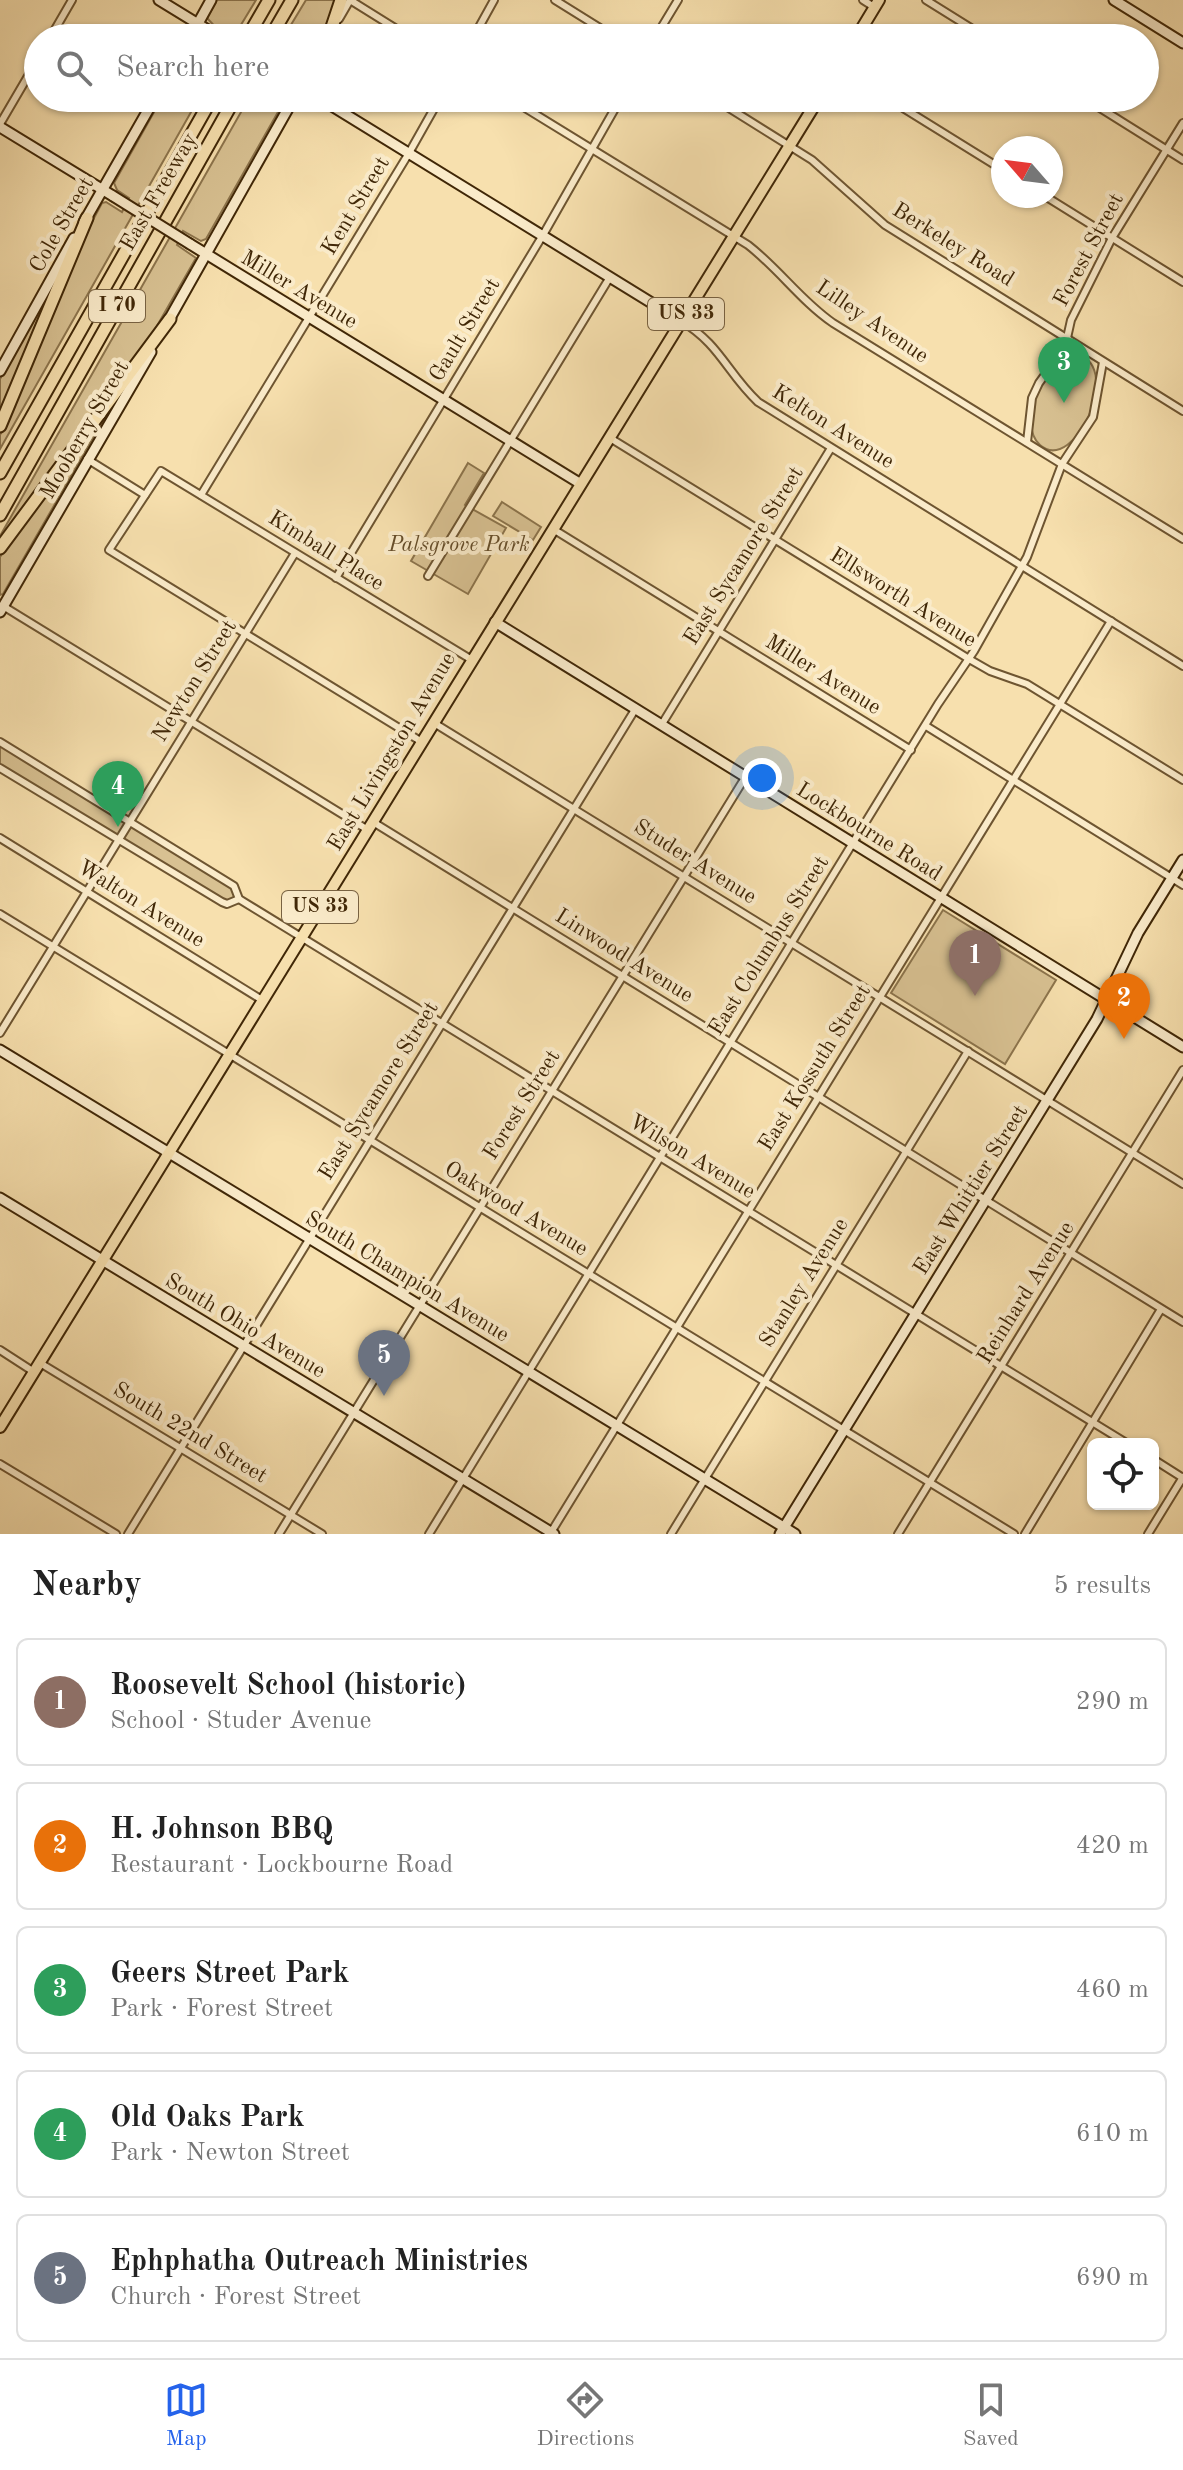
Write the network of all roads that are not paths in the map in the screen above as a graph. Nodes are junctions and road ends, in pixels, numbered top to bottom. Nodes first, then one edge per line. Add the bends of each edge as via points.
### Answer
1 (72, 0) edge
2 (159, 0) edge
3 (211, 0) edge
4 (269, 0) edge
5 (292, 0) edge
6 (341, 0) edge
7 (350, 0) edge
8 (494, 0) edge
9 (555, 0) edge
10 (678, 0) edge
11 (863, 0) edge
12 (926, 0) edge
13 (1114, 0) edge
14 (1126, 3) edge
15 (877, 4) edge
16 (58, 24) edge
17 (198, 24) joint
18 (255, 24) edge
19 (278, 24) edge
20 (333, 24) edge
21 (336, 24) edge
22 (389, 24) edge
23 (481, 24) edge
24 (594, 24) edge
25 (663, 24) edge
26 (865, 24) edge
27 (965, 24) edge
28 (1156, 24) edge
29 (1159, 26) edge
30 (1183, 43) edge
31 (24, 83) edge
32 (147, 112) edge
33 (204, 112) edge
34 (227, 112) edge
35 (286, 112) edge
36 (342, 112) edge
37 (432, 112) edge
38 (532, 112) edge
39 (613, 112) edge
40 (736, 112) edge
41 (810, 112) edge
42 (910, 112) edge
43 (1107, 112) edge
44 (1183, 123) edge
45 (0, 125) edge
46 (790, 145) junction
47 (592, 149) junction
48 (1167, 149) junction
49 (409, 153) junction
50 (1183, 160) edge
51 (991, 163) edge
52 (103, 190) junction
53 (1063, 207) edge
54 (87, 218) junction
55 (543, 235) junction
56 (733, 237) junction
57 (1112, 238) junction
58 (206, 254) junction
59 (610, 277) junction
60 (1183, 282) edge
61 (309, 317) junction
62 (170, 319) junction
63 (681, 321) junction
64 (1067, 338) junction
65 (1103, 362) junction
66 (0, 371) edge
67 (444, 400) junction
68 (1183, 411) edge
69 (0, 426) edge
70 (610, 437) junction
71 (511, 441) junction
72 (1027, 442) junction
73 (831, 448) junction
74 (87, 459) junction
75 (1062, 464) junction
76 (0, 473) edge
77 (581, 484) junction
78 (145, 495) junction
79 (201, 495) junction
80 (0, 515) edge
81 (553, 529) junction
82 (774, 539) junction
83 (1183, 539) edge
84 (0, 548) edge
85 (295, 553) junction
86 (1022, 566) junction
87 (428, 576) dead end
88 (336, 578) junction
89 (1, 608) edge
90 (1111, 621) junction
91 (495, 622) junction
92 (718, 631) junction
93 (245, 634) junction
94 (969, 659) junction
95 (472, 660) junction
96 (1183, 666) edge
97 (1060, 704) junction
98 (636, 708) junction
99 (191, 722) junction
100 (434, 723) junction
101 (662, 724) junction
102 (926, 726) junction
103 (0, 742) edge
104 (422, 742) junction
105 (911, 750) junction
106 (0, 768) edge
107 (746, 776) junction
108 (1014, 780) junction
109 (1183, 780) edge
110 (574, 809) junction
111 (129, 821) junction
112 (371, 826) junction
113 (0, 838) edge
114 (118, 839) junction
115 (854, 843) junction
116 (1183, 860) edge
117 (684, 877) junction
118 (1172, 878) junction
119 (1183, 885) edge
120 (86, 892) junction
121 (941, 897) junction
122 (239, 899) junction
123 (512, 909) junction
124 (0, 914) edge
125 (302, 937) junction
126 (792, 943) junction
127 (52, 946) junction
128 (622, 976) junction
129 (880, 997) junction
130 (1107, 999) junction
131 (263, 1001) junction
132 (441, 1024) junction
133 (0, 1033) edge
134 (731, 1043) junction
135 (1183, 1047) edge
136 (0, 1050) edge
137 (968, 1051) junction
138 (230, 1055) junction
139 (1183, 1070) edge
140 (551, 1091) junction
141 (818, 1098) junction
142 (1047, 1100) junction
143 (370, 1140) junction
144 (906, 1152) junction
145 (169, 1153) junction
146 (1133, 1153) junction
147 (660, 1158) junction
148 (1183, 1184) edge
149 (0, 1198) edge
150 (985, 1201) junction
151 (480, 1208) junction
152 (748, 1212) junction
153 (309, 1239) junction
154 (1071, 1254) junction
155 (103, 1260) junction
156 (836, 1265) junction
157 (589, 1274) junction
158 (419, 1306) junction
159 (1161, 1309) junction
160 (916, 1314) junction
161 (1183, 1322) edge
162 (677, 1328) junction
163 (244, 1346) junction
164 (0, 1350) edge
165 (37, 1367) junction
166 (1002, 1367) junction
167 (529, 1372) junction
168 (765, 1382) junction
169 (354, 1413) junction
170 (1093, 1422) junction
171 (617, 1426) junction
172 (0, 1427) edge
173 (844, 1430) junction
174 (1118, 1438) edge
175 (181, 1448) junction
176 (1159, 1463) edge
177 (0, 1464) edge
178 (1183, 1478) edge
179 (463, 1479) junction
180 (704, 1479) junction
181 (930, 1483) junction
182 (291, 1515) junction
183 (782, 1531) edge
184 (552, 1533) edge
185 (116, 1534) edge
186 (128, 1534) edge
187 (279, 1534) edge
188 (322, 1534) edge
189 (429, 1534) edge
190 (671, 1534) edge
191 (795, 1534) edge
192 (898, 1534) edge
193 (1014, 1534) edge
194 (1025, 1534) edge
195 (1148, 1534) edge

1 - 16 street
2 - 17 street
3 - 17 street
4 - 18 highway
5 - 19 highway
6 - 20 highway
7 - 21 street
7 - 22 street
8 - 23 street
9 - 24 street
10 - 25 street
11 - 15 street
12 - 27 street
13 - 14 street
14 - 28 street
15 - 26 main road
29 - 30 street
31 - 45 street
32 - 52 street, Cole Street
33 - 76 highway, East Freeway / I 70
34 - 80 highway, East Freeway / I 70
35 - 58 street, Mooberry Street
36 - 49 street, Kelton Avenue
37 - 49 street, Kent Street
38 - 47 street, Lilley Avenue
39 - 47 street, Gault Street
40 - 46 street, Berkeley Road
41 - 46 main road, East Livingston Avenue / US 33
42 - 51 street
43 - 48 street
44 - 48 street, Forest Street
45 - 52 street, Miller Avenue
46 - 56 main road, East Livingston Avenue / US 33
46 - 64 street, Berkeley Road via 885,225
47 - 55 street, Gault Street
47 - 56 street, Lilley Avenue
48 - 50 street
48 - 57 street, Forest Street
49 - 55 street, Kelton Avenue
49 - 61 street, Kent Street
52 - 54 street, Cole Street
52 - 58 street, Miller Avenue, bridge
53 - 57 street
54 - 66 street, Cole Street
54 - 69 highway
55 - 59 street, Kelton Avenue
55 - 67 street, Gault Street
56 - 63 main road, East Livingston Avenue / US 33
56 - 72 street, Lilley Avenue via 762,255 819,313
57 - 60 street
57 - 64 street, Forest Street via 1076,308
58 - 61 street, Miller Avenue
58 - 62 street, Mooberry Street
59 - 63 street, Kelton Avenue
59 - 71 street
61 - 67 street, Miller Avenue
61 - 79 street, Kent Street
62 - 74 street, Mooberry Street
62 - 84 highway
63 - 70 main road, East Livingston Avenue / US 33
63 - 73 street, Kelton Avenue via 711,343 758,402
64 - 65 street, Berkeley Road
64 - 72 street, Forest Street via 1032,398
65 - 68 street, Berkeley Road
65 - 75 street, East Columbus Street via 1093,417
67 - 71 street, Miller Avenue
67 - 88 street, Gault Street
70 - 77 main road, East Livingston Avenue / US 33
70 - 82 street, Ellsworth Avenue
71 - 77 street, Miller Avenue
71 - 87 street
72 - 75 street, Lilley Avenue
73 - 82 street, East Sycamore Street
73 - 86 street, Kelton Avenue
74 - 78 street
74 - 89 street, Mooberry Street
75 - 83 street, Lilley Avenue
75 - 86 street, East Columbus Street
77 - 81 main road, East Livingston Avenue / US 33
78 - 79 street, Kimball Place via 161,471
78 - 93 street via 109,550
79 - 85 street, Kimball Place
81 - 91 main road, East Livingston Avenue / US 33
81 - 92 street, Miller Avenue
82 - 92 street, East Sycamore Street
82 - 94 street, Ellsworth Avenue
85 - 88 street, Kimball Place
85 - 93 street, Newton Street
86 - 90 street, Kelton Avenue
86 - 94 street, East Columbus Street
88 - 95 street, Kimball Place
89 - 99 street, Linwood Avenue
90 - 96 street, Kelton Avenue
90 - 97 street, East Kossuth Street
91 - 95 main road, East Livingston Avenue / US 33
91 - 98 street, Lockbourne Road
92 - 101 street, East Sycamore Street
92 - 105 street, Miller Avenue
93 - 99 street, Newton Street
93 - 104 street
94 - 97 street, Ellsworth Avenue
94 - 102 street, East Columbus Street
95 - 100 main road, East Livingston Avenue / US 33
97 - 108 street, East Kossuth Street
97 - 109 street, Ellsworth Avenue
98 - 101 street, Lockbourne Road
98 - 110 street, East Sycamore Street
99 - 111 street, Newton Street
99 - 112 street, Linwood Avenue
100 - 104 main road, East Livingston Avenue / US 33
100 - 110 street, Studer Avenue
101 - 107 street, Lockbourne Road
102 - 105 street, East Columbus Street
102 - 108 street
103 - 111 street, Wilson Avenue
104 - 112 main road, East Livingston Avenue / US 33
105 - 115 street, East Columbus Street
106 - 114 street, Wilson Avenue
107 - 115 street, Lockbourne Road
107 - 117 street, Forest Street
108 - 118 street
108 - 121 street, East Kossuth Street
110 - 117 street, Studer Avenue
110 - 123 street, East Sycamore Street
111 - 114 street, Newton Street
111 - 122 street, Wilson Avenue via 234,886
112 - 123 street, Linwood Avenue
112 - 125 main road, East Livingston Avenue / US 33
113 - 120 street, Walton Avenue
114 - 120 street, Newton Street
114 - 122 street, Wilson Avenue via 222,902
115 - 121 street, Lockbourne Road
115 - 126 street, East Columbus Street
116 - 118 street, East Whittier Street
117 - 126 street, Studer Avenue
117 - 128 street, Forest Street
118 - 119 street
118 - 130 street, East Whittier Street
120 - 127 street, Newton Street
120 - 131 street, Walton Avenue
121 - 129 street, East Kossuth Street
121 - 130 street, Lockbourne Road
122 - 125 street, Wilson Avenue
123 - 128 street, Linwood Avenue
123 - 132 street, East Sycamore Street
124 - 127 street, Oakwood Avenue
125 - 131 main road, East Livingston Avenue / US 33
125 - 132 street, Wilson Avenue
126 - 129 street, Studer Avenue
126 - 134 street, East Columbus Street
127 - 133 street, Newton Street
127 - 138 street, Oakwood Avenue
128 - 134 street, Linwood Avenue
128 - 140 street, Forest Street
129 - 137 street, Studer Avenue
129 - 141 street, East Kossuth Street
130 - 135 street, Lockbourne Road
130 - 142 street, East Whittier Street
131 - 138 main road, East Livingston Avenue / US 33
132 - 140 street, Wilson Avenue
132 - 143 street, East Sycamore Street
134 - 141 street, Linwood Avenue
134 - 147 street, East Columbus Street
136 - 145 street, South Champion Avenue
137 - 142 street, Studer Avenue
137 - 144 street, Stanley Avenue
138 - 143 street, Oakwood Avenue
138 - 145 main road, East Livingston Avenue / US 33
139 - 146 street, Reinhard Avenue
140 - 147 street, Wilson Avenue
140 - 151 street, Forest Street
141 - 144 street, Linwood Avenue
141 - 152 street, East Kossuth Street
142 - 146 street, Studer Avenue
142 - 150 street, East Whittier Street
143 - 151 street, Oakwood Avenue
143 - 153 street, East Sycamore Street
144 - 150 street, Linwood Avenue
144 - 156 street, Stanley Avenue
145 - 153 street, South Champion Avenue
145 - 155 main road, East Livingston Avenue / US 33
146 - 148 street, Studer Avenue
146 - 154 street, Reinhard Avenue
147 - 152 street, Wilson Avenue
147 - 157 street, East Columbus Street
149 - 155 street, South Ohio Avenue
150 - 154 street, Linwood Avenue
150 - 160 street, East Whittier Street
151 - 157 street, Oakwood Avenue
151 - 158 street, Forest Street
152 - 156 street, Wilson Avenue
152 - 162 street, East Kossuth Street
153 - 158 street, South Champion Avenue
153 - 163 street, East Sycamore Street
154 - 159 street, Linwood Avenue
154 - 166 street, Reinhard Avenue
155 - 163 street, South Ohio Avenue
155 - 165 main road, East Livingston Avenue / US 33
156 - 160 street, Wilson Avenue
156 - 168 street, Stanley Avenue
157 - 162 street, Oakwood Avenue
157 - 167 street, East Columbus Street
158 - 167 street, South Champion Avenue
158 - 169 street, Forest Street
159 - 161 street, Linwood Avenue
159 - 170 street
160 - 166 street, Wilson Avenue
160 - 173 street, East Whittier Street
162 - 168 street, Oakwood Avenue
162 - 171 street, East Kossuth Street
163 - 169 street, South Ohio Avenue
163 - 175 street, East Sycamore Street
164 - 165 street, South 22nd Street
165 - 172 main road, East Livingston Avenue / US 33
165 - 175 street, South 22nd Street
166 - 170 street, Wilson Avenue
166 - 181 street, Reinhard Avenue
167 - 171 street, South Champion Avenue
167 - 179 street, East Columbus Street
168 - 173 street, Oakwood Avenue
168 - 180 street, Stanley Avenue
169 - 179 street, South Ohio Avenue
169 - 182 street, Forest Street
170 - 174 street, Wilson Avenue
170 - 194 street
171 - 180 street, South Champion Avenue
171 - 184 street, East Kossuth Street
173 - 181 street, Oakwood Avenue
173 - 183 street, East Whittier Street
175 - 182 street, South 22nd Street
175 - 186 street, East Sycamore Street
176 - 178 street
177 - 185 street
178 - 195 street
179 - 184 street, South Ohio Avenue
179 - 189 street, East Columbus Street
180 - 183 street, South Champion Avenue
180 - 190 street, Stanley Avenue
181 - 192 street, Reinhard Avenue
181 - 193 street, Oakwood Avenue
182 - 187 street, Forest Street
182 - 188 street, South 22nd Street
183 - 191 street, South Champion Avenue

